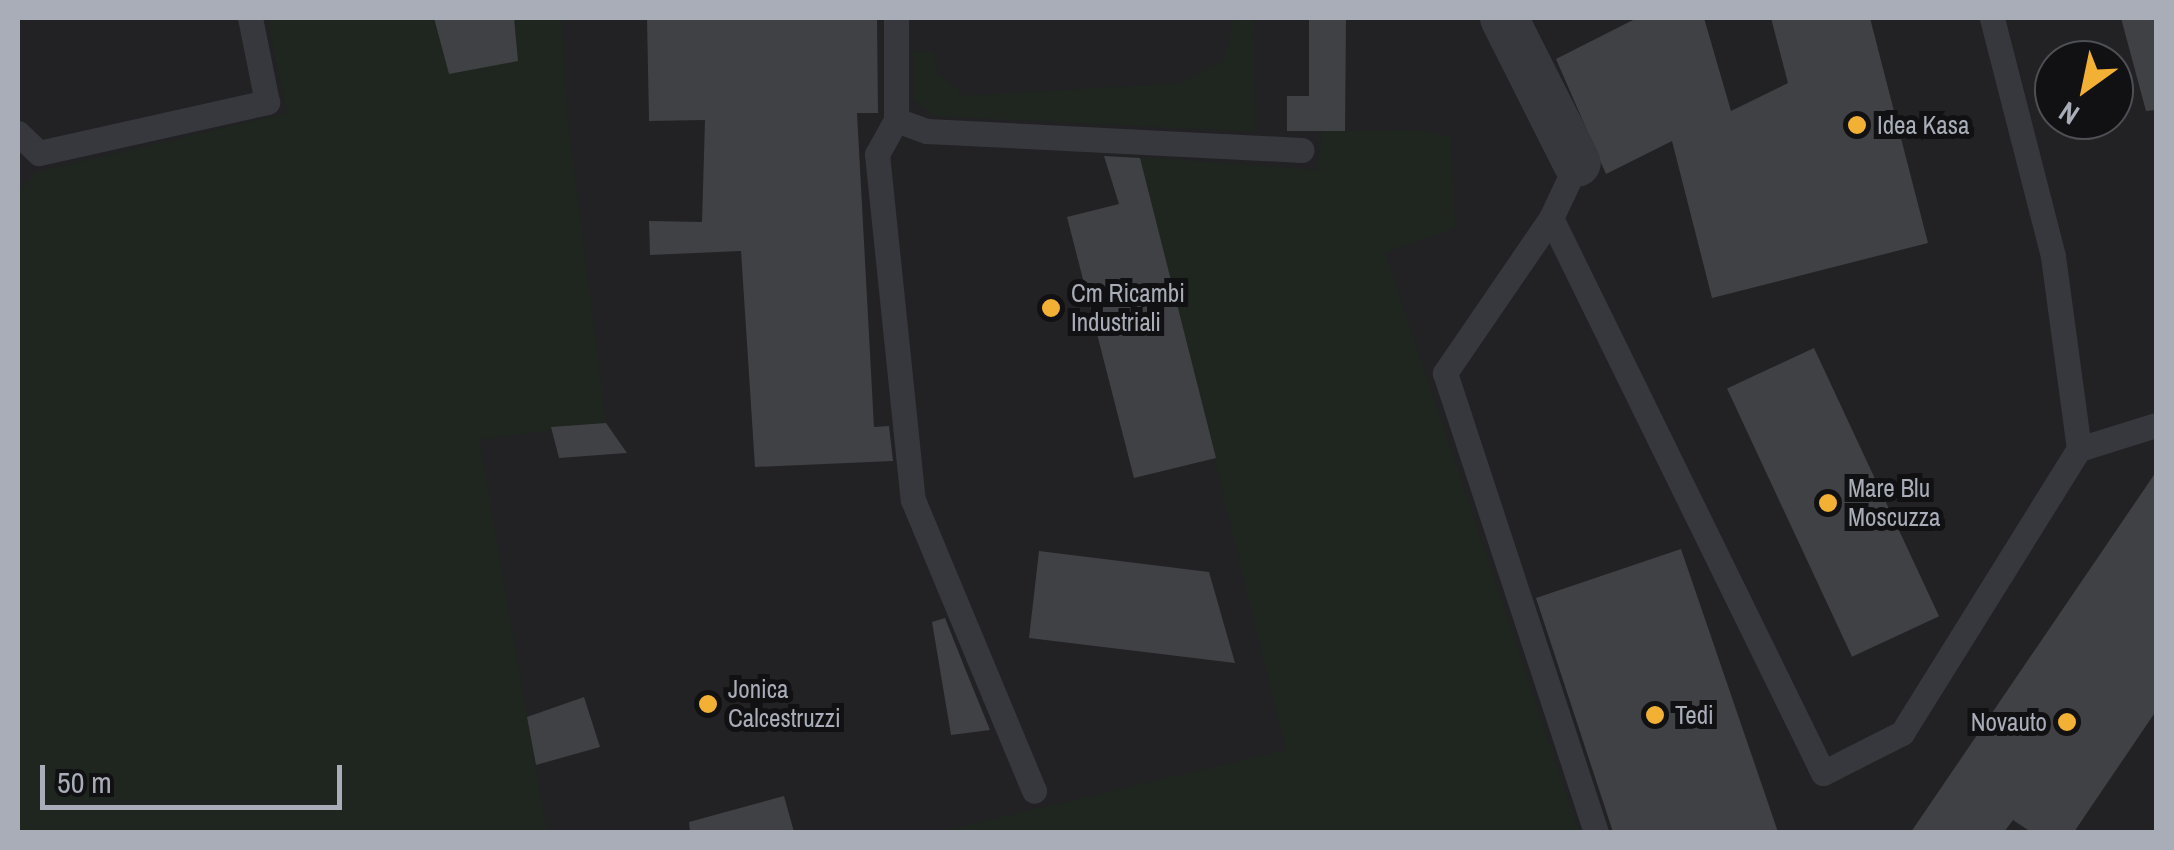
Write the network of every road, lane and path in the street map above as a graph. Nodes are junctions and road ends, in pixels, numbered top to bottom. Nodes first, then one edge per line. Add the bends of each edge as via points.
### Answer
1 (250, 18) edge
2 (896, 18) edge
3 (1504, 18) edge
4 (1992, 18) edge
5 (896, 120) junction
6 (18, 133) edge
7 (1302, 150) dead end
8 (1577, 164) joint
9 (1551, 218) junction
10 (2156, 425) edge
11 (2079, 449) junction
12 (1034, 791) dead end
13 (1596, 832) edge

1 - 6 lane via 267,102 40,154
2 - 5 lane
3 - 8 street
4 - 11 lane via 2053,256
5 - 7 lane via 927,131
5 - 12 lane via 877,154 913,500
8 - 9 lane
9 - 11 lane via 1822,773 1902,733
9 - 13 lane via 1445,373
10 - 11 lane

